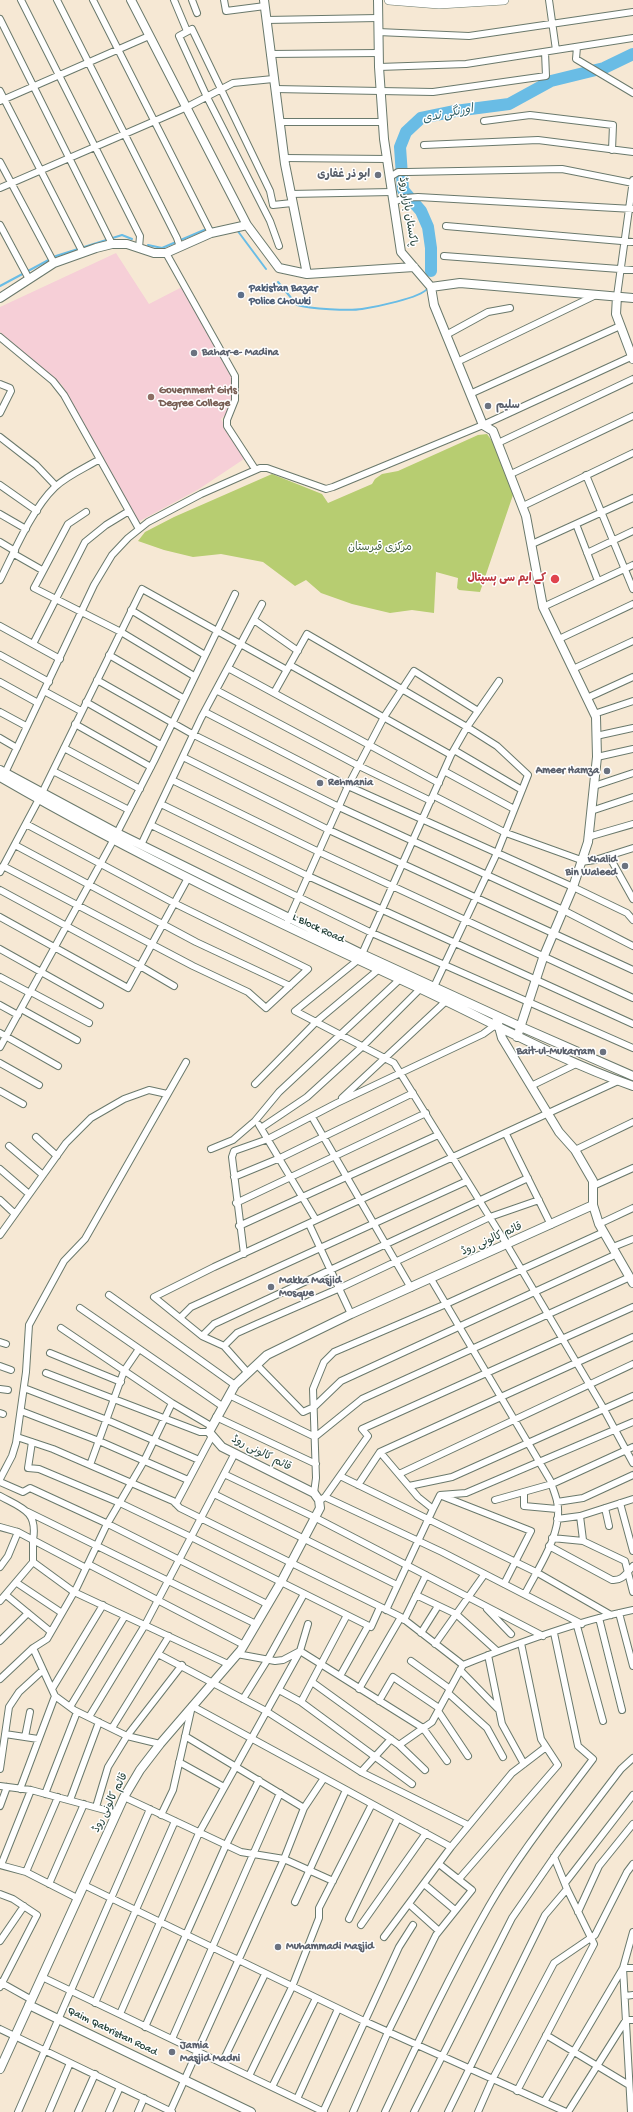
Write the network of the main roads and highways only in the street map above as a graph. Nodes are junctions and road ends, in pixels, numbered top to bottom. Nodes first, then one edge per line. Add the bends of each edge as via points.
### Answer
1 (389, 0) edge
2 (504, 0) edge

1 - 2 main road via 439,4

